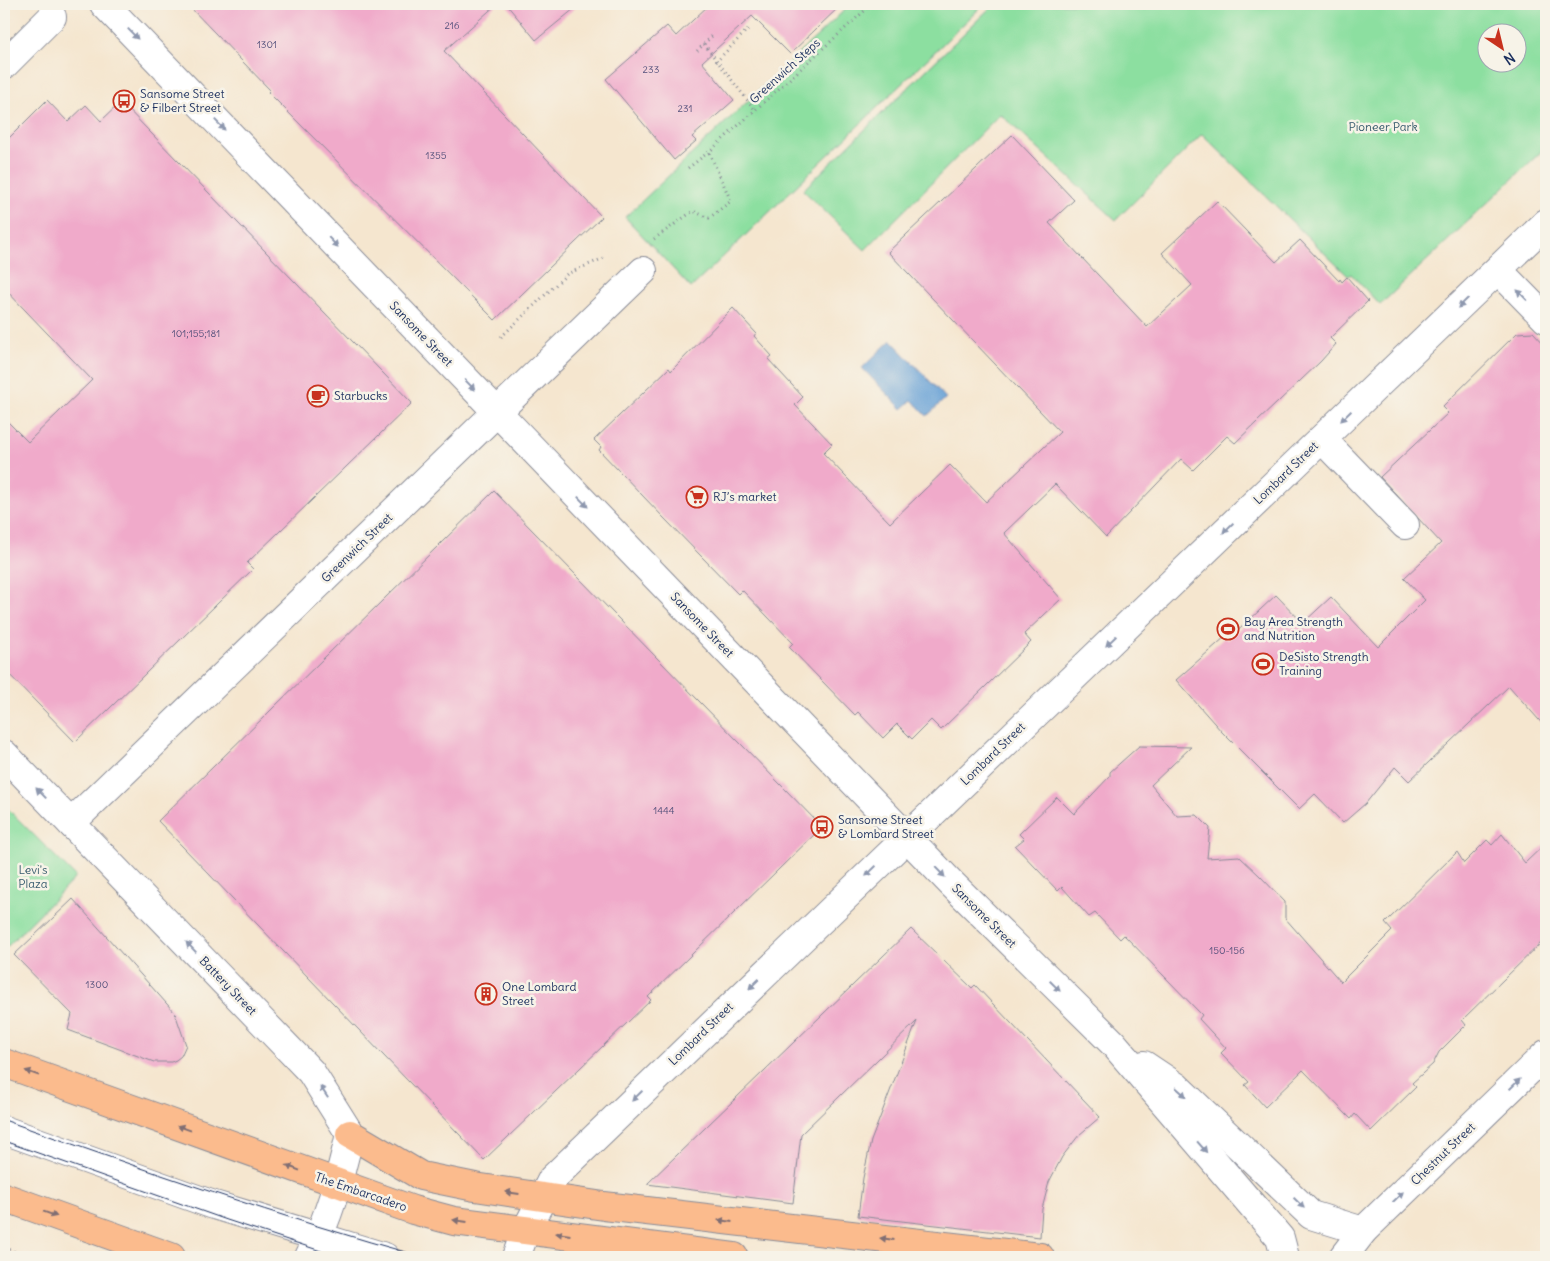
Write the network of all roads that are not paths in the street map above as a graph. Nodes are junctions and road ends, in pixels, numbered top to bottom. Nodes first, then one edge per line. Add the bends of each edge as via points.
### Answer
1 (104, 4) edge
2 (52, 16) dead end
3 (4, 65) edge
4 (1546, 223) edge
5 (1498, 270) junction
6 (643, 271) dead end
7 (1546, 319) edge
8 (497, 413) junction
9 (1322, 439) junction
10 (1405, 525) dead end
11 (4, 754) edge
12 (71, 823) junction
13 (906, 837) junction
14 (1113, 1043) junction
15 (1546, 1054) edge
16 (4, 1063) edge
17 (4, 1130) edge
18 (350, 1134) junction
19 (339, 1185) junction
20 (4, 1197) edge
21 (542, 1197) junction
22 (526, 1230) junction
23 (1362, 1231) junction
24 (314, 1248) edge
25 (171, 1257) edge
26 (385, 1257) edge
27 (516, 1257) edge
28 (734, 1257) edge
29 (1040, 1257) edge
30 (1285, 1257) edge
31 (1343, 1257) edge

1 -> 8 street, Sansome Street
2 - 3 street
4 - 5 street, Lombard Street
7 -> 5 street
5 -> 9 street, Lombard Street
6 - 8 street, Greenwich Street
8 - 12 street, Greenwich Street
8 -> 13 street, Sansome Street
9 - 10 street
9 -> 13 street, Lombard Street
12 -> 11 street, Battery Street
18 -> 12 street, Battery Street via 311,1072
13 -> 14 street, Sansome Street
13 -> 21 street, Lombard Street via 552,1179
14 -> 23 street via 1177,1087 1311,1215
14 -> 30 street, Sansome Street via 1280,1238
23 -> 15 street, Chestnut Street
19 -> 16 main road, The Embarcadero
17 - 24 street via 211,1204
18 - 19 street
21 -> 18 main road via 420,1176
22 -> 19 main road, The Embarcadero via 454,1221
19 - 24 street
20 -> 25 main road
21 - 22 street, Lombard Street
29 -> 21 main road
22 - 27 street, Lombard Street
28 -> 22 main road, The Embarcadero
23 - 31 street, Chestnut Street
24 - 26 street

